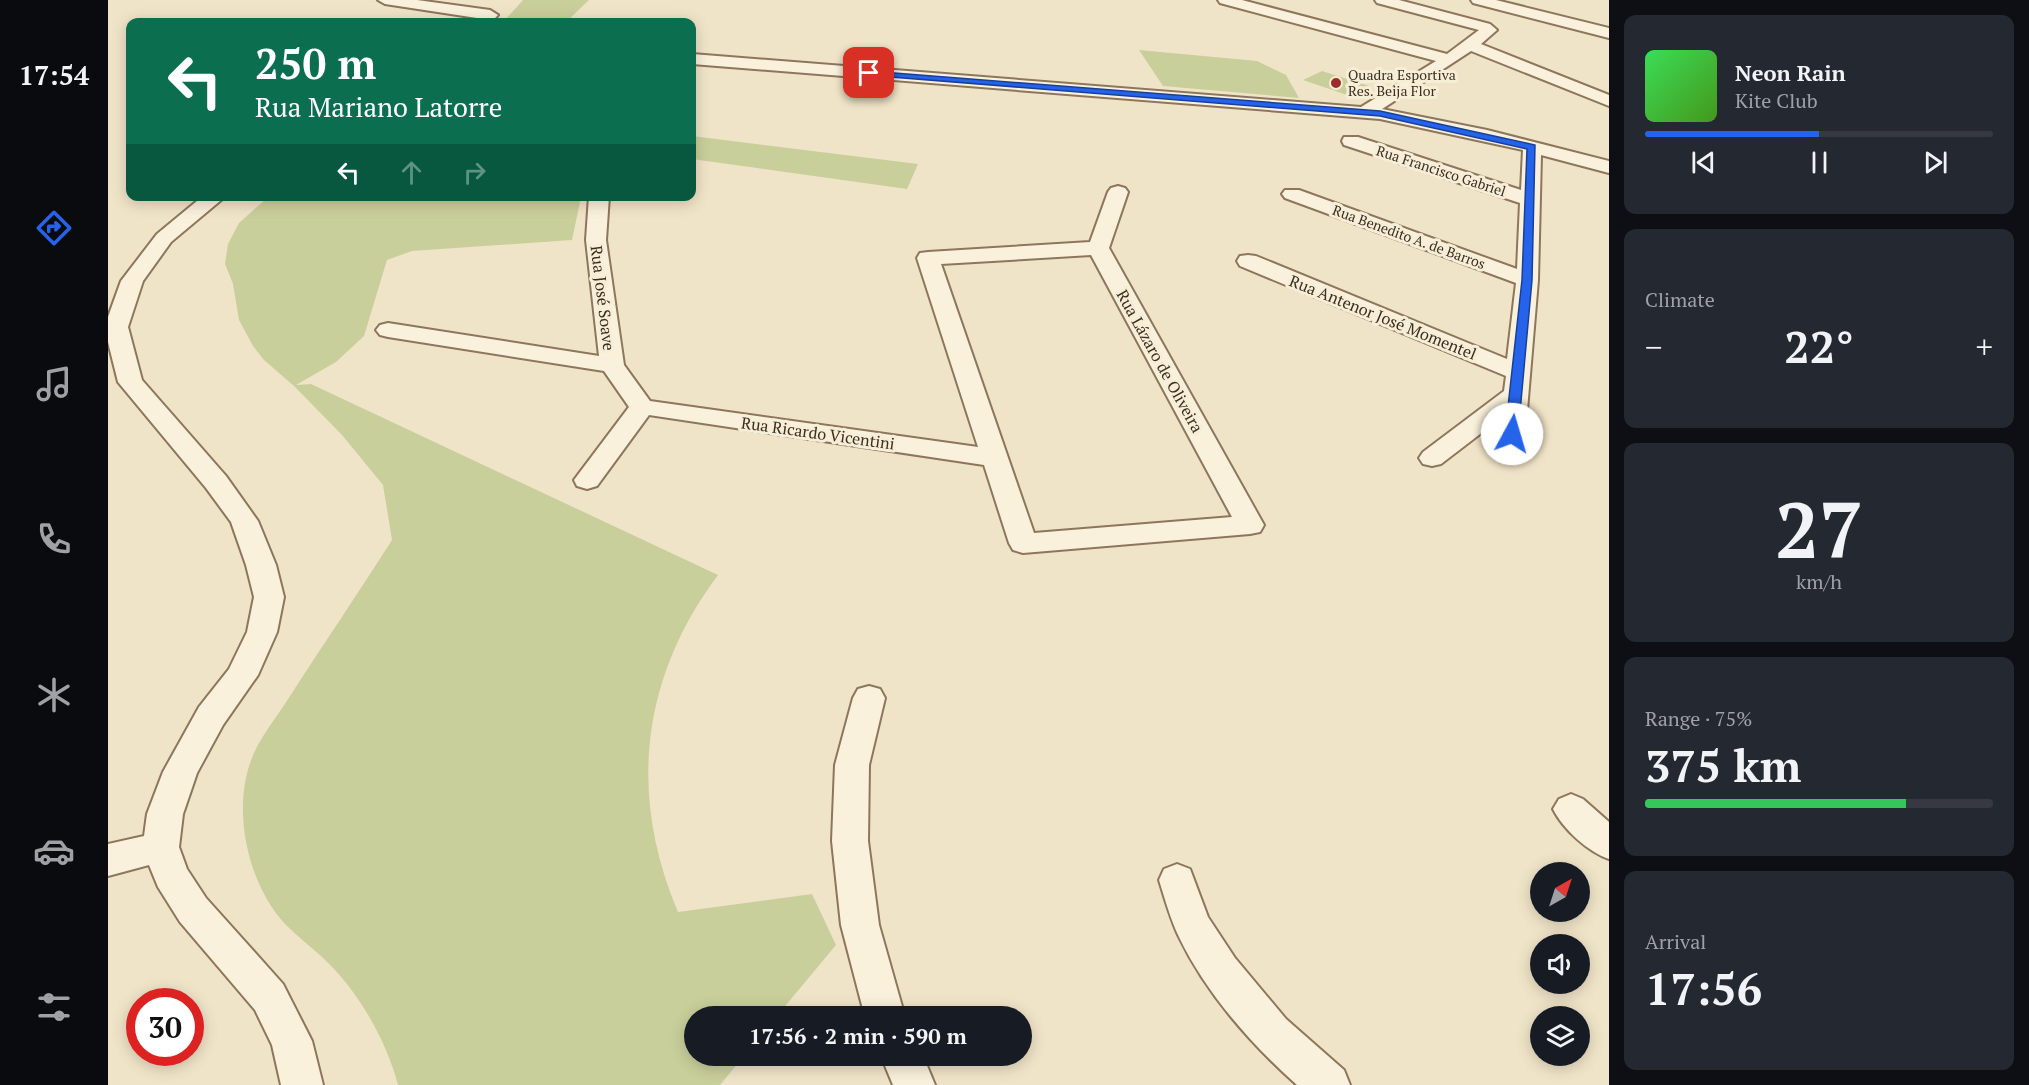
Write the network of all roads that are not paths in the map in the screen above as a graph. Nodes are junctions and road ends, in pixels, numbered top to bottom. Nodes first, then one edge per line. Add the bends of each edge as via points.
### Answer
1 (385, 0) edge
2 (1225, 0) edge
3 (1382, 0) edge
4 (1478, 0) edge
5 (490, 15) edge
6 (1609, 33) edge
7 (1470, 45) junction
8 (696, 59) edge
9 (1450, 60) junction
10 (1609, 101) edge
11 (1365, 112) junction
12 (1351, 141) dead end
13 (1532, 147) junction
14 (1609, 167) edge
15 (1118, 192) dead end
16 (1292, 194) dead end
17 (1531, 200) junction
18 (210, 201) edge
19 (599, 201) edge
20 (1098, 248) junction
21 (1248, 261) dead end
22 (1527, 280) junction
23 (387, 330) dead end
24 (612, 365) junction
25 (1517, 383) junction
26 (119, 385) edge
27 (642, 407) junction
28 (1512, 434) dead end
29 (995, 458) junction
30 (1432, 458) dead end
31 (587, 480) dead end
32 (869, 698) dead end
33 (1571, 809) dead end
34 (1609, 844) edge
35 (161, 847) junction
36 (108, 860) edge
37 (1177, 880) dead end
38 (882, 1006) edge
39 (906, 1066) edge
40 (302, 1085) edge
41 (914, 1085) edge
42 (1329, 1085) edge

1 - 5 street
2 - 9 street
3 - 7 street via 1489,30
4 - 6 street
7 - 9 street
7 - 10 street
8 - 11 street
9 - 11 street
11 - 13 street
12 - 17 street, Rua Francisco Gabriel
13 - 14 street
13 - 17 street
15 - 20 street
16 - 22 street, Rua Benedito A. de Barros
17 - 22 street
18 - 26 street via 164,238 132,281 116,327
19 - 24 street, Rua José Soave via 596,240
20 - 29 street via 928,258
20 - 29 street, Rua Lázaro de Oliveira via 1250,525 1023,543
21 - 25 street, Rua Antenor José Momentel
22 - 25 street
23 - 24 street
24 - 27 street, Rua José Soave
25 - 28 street
25 - 30 street
26 - 35 street via 216,482 244,521 269,597 262,632 242,675 211,716 180,772 165,814
27 - 29 street, Rua Ricardo Vicentini
27 - 31 street
32 - 38 street via 852,765 849,841 860,925
33 - 34 street
35 - 36 street
35 - 40 street via 171,876 193,910 269,997 292,1041
37 - 42 street via 1194,927 1226,976 1268,1027
39 - 41 street

